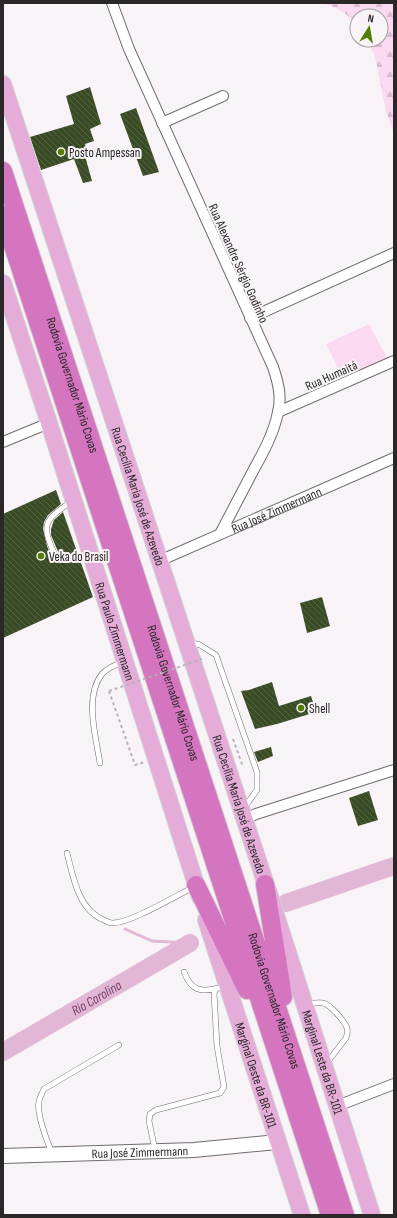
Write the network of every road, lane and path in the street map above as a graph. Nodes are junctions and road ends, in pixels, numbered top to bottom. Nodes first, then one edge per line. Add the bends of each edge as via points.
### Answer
1 (112, 3) edge
2 (3, 84) edge
3 (223, 96) dead end
4 (162, 123) junction
5 (3, 170) edge
6 (3, 215) edge
7 (394, 253) edge
8 (3, 283) edge
9 (8, 307) edge
10 (250, 318) junction
11 (394, 361) edge
12 (278, 412) junction
13 (49, 422) junction
14 (3, 442) edge
15 (394, 458) edge
16 (72, 500) junction
17 (220, 534) junction
18 (55, 555) dead end
19 (159, 561) junction
20 (186, 641) junction
21 (202, 659) dead end
22 (124, 662) junction
23 (145, 762) dead end
24 (100, 763) dead end
25 (394, 770) edge
26 (243, 816) junction
27 (68, 852) dead end
28 (265, 884) junction
29 (196, 885) junction
30 (274, 909) joint
31 (211, 935) joint
32 (184, 972) dead end
33 (222, 987) junction
34 (304, 1004) junction
35 (119, 1045) dead end
36 (284, 1050) junction
37 (324, 1066) junction
38 (394, 1084) edge
39 (337, 1106) junction
40 (277, 1142) junction
41 (155, 1151) junction
42 (54, 1155) junction
43 (3, 1156) edge
44 (301, 1215) edge
45 (330, 1215) edge
46 (345, 1215) edge
47 (372, 1215) edge

1 - 4 street, Rua Alexandre Sérgio Godinho
2 - 19 main road, Rua Cecília Maria José de Azevedo
3 - 4 street
4 - 10 street, Rua Alexandre Sérgio Godinho
5 - 36 highway, Rodovia Governador Mário Covas
6 - 36 highway, Rodovia Governador Mário Covas
7 - 10 street
8 - 9 main road, Rua Paulo Zimmermann
9 - 13 main road, Rua Paulo Zimmermann
10 - 12 street, Rua Alexandre Sérgio Godinho via 275,375 280,394
11 - 12 street, Rua Humaitá
12 - 17 street, Rua Alexandre Sérgio Godinho via 268,444
13 - 14 street
13 - 16 main road, Rua Paulo Zimmermann
15 - 17 street, Rua José Zimmermann
16 - 18 lane via 48,520 46,526 47,539
16 - 22 main road, Rua Paulo Zimmermann
17 - 19 street, Rua José Zimmermann
19 - 20 main road, Rua Cecília Maria José de Azevedo
20 - 26 main road, Rua Cecília Maria José de Azevedo
20 - 26 lane via 200,645 216,655 257,772 256,790
21 - 23 path, bridge via 109,691 135,765
22 - 24 lane via 110,667 102,674 93,693 93,714
22 - 29 main road, Rua Paulo Zimmermann
25 - 26 street
26 - 28 main road, Rua Cecília Maria José de Azevedo
27 - 29 lane via 82,901 96,917 112,923 128,920
28 - 30 main road, Rua Cecília Maria José de Azevedo
28 - 36 highway
29 - 31 main road, Rua Paulo Zimmermann
29 - 36 highway
30 - 34 main road, Marginal Leste da BR-101
31 - 33 main road, Marginal Oeste da BR-101
32 - 33 lane via 188,982 200,990
33 - 40 main road, Marginal Oeste da BR-101
33 - 41 lane via 214,993 217,1046 224,1087 220,1093 156,1110 150,1114
34 - 37 main road, Marginal Leste da BR-101
34 - 37 lane via 325,1003 347,1027 346,1038
35 - 42 lane via 44,1089 38,1102 40,1116 47,1142
36 - 45 highway, Rodovia Governador Mário Covas
36 - 46 highway, Rodovia Governador Mário Covas
37 - 39 main road, Marginal Leste da BR-101
38 - 39 street
39 - 47 main road, Marginal Leste da BR-101
40 - 41 main road, Rua José Zimmermann
40 - 44 main road, Marginal Oeste da BR-101
41 - 42 main road, Rua José Zimmermann
42 - 43 main road, Rua José Zimmermann

